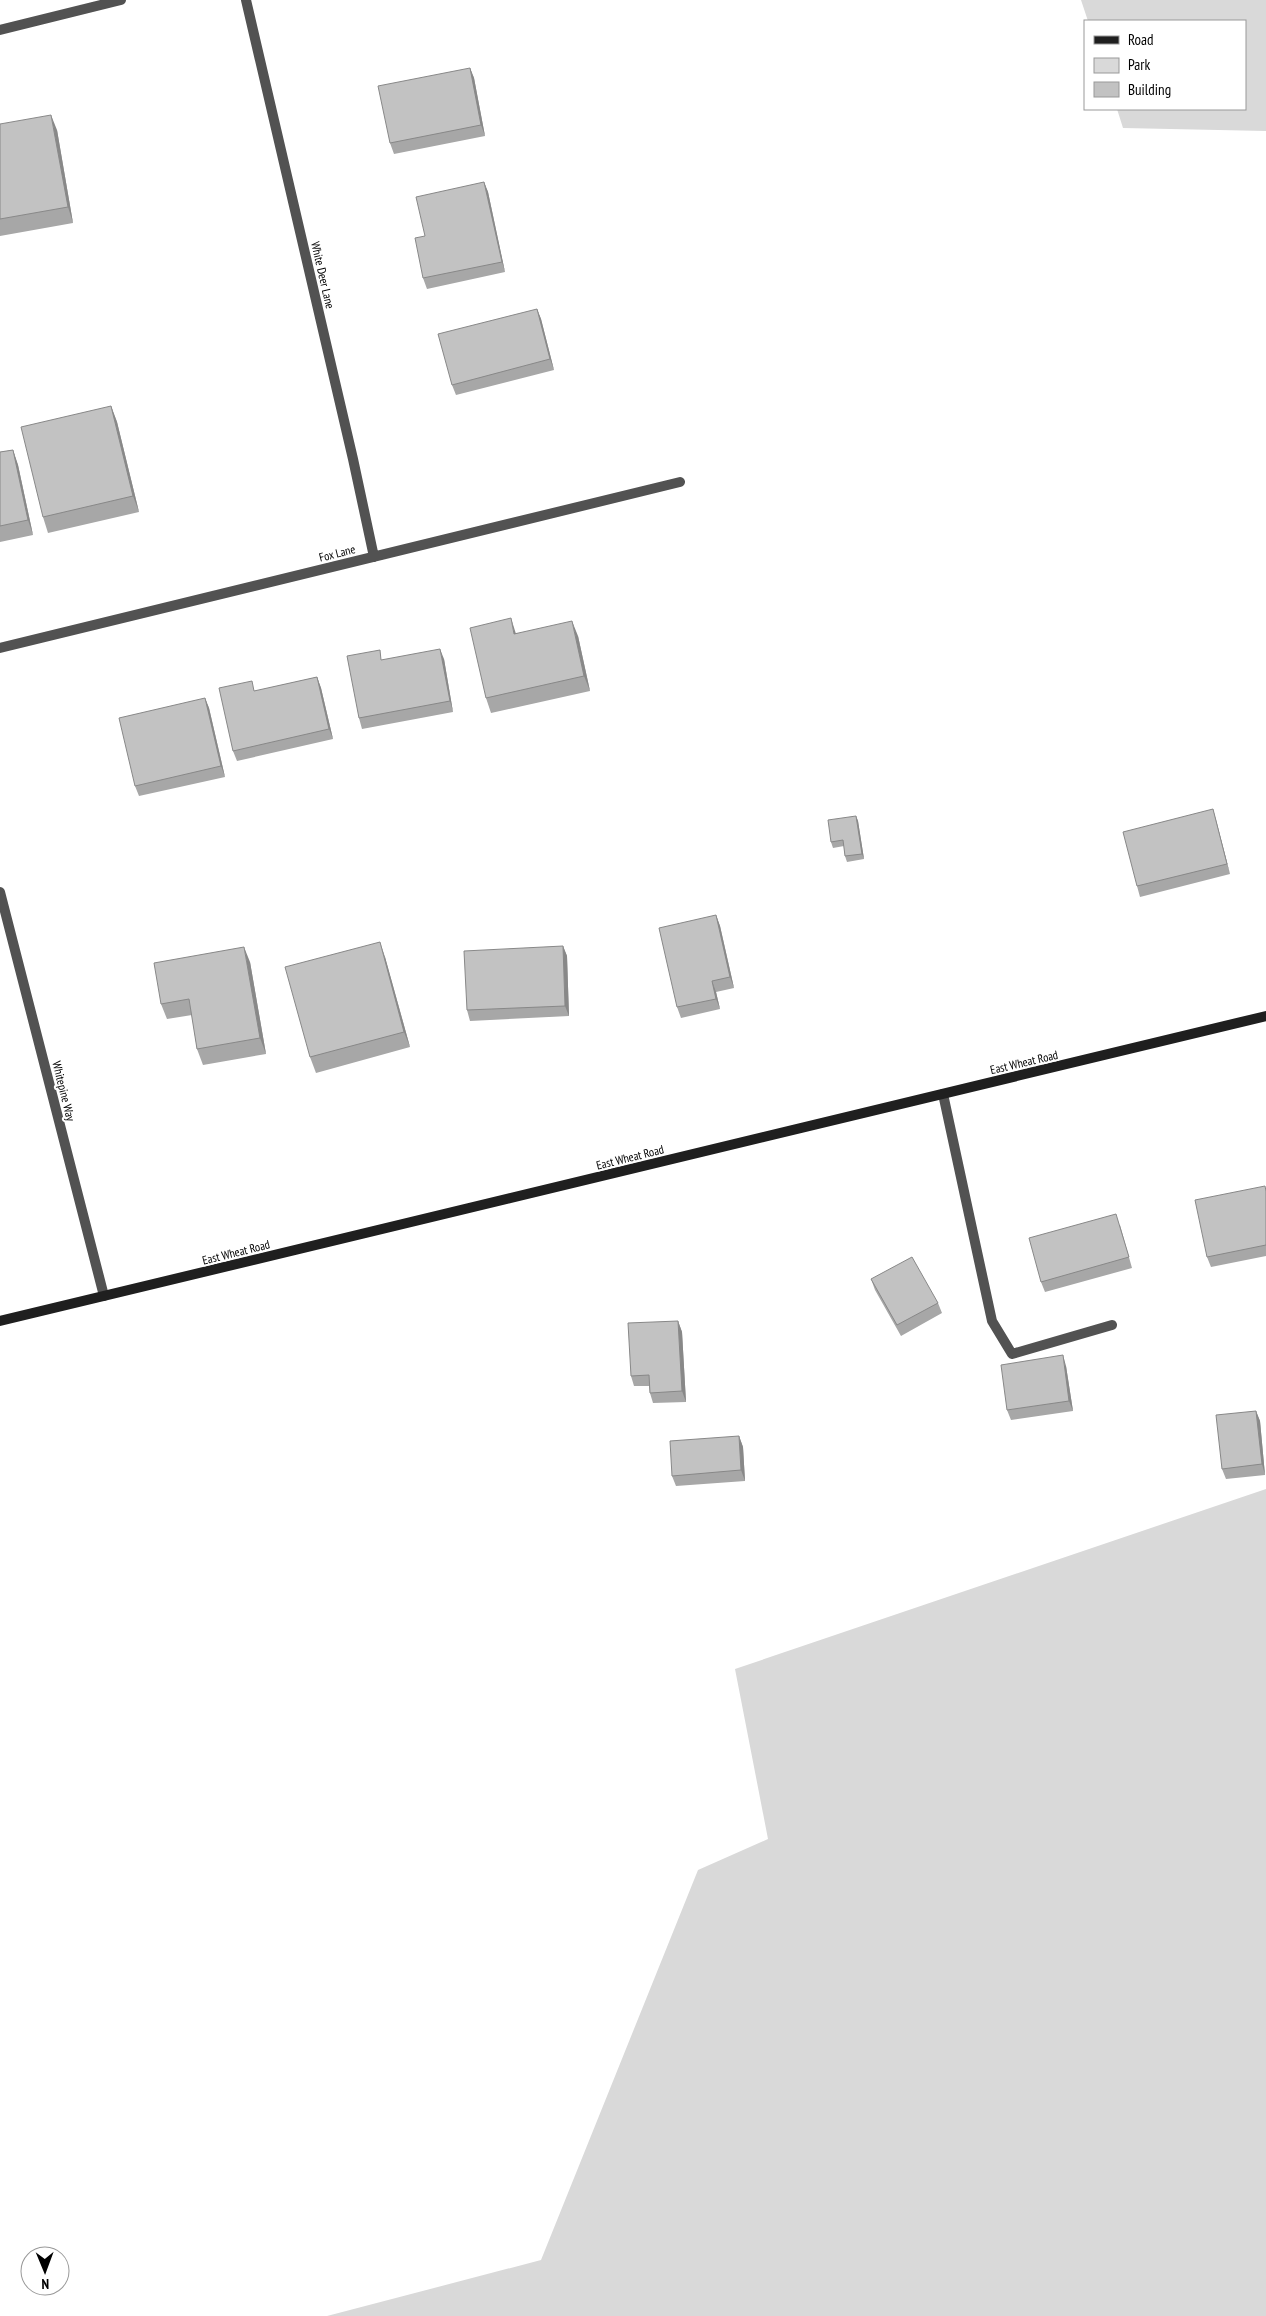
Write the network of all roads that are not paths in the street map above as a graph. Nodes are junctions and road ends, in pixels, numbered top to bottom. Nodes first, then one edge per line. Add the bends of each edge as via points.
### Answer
1 (121, 0) edge
2 (246, 0) edge
3 (0, 30) edge
4 (680, 482) dead end
5 (374, 557) junction
6 (0, 648) edge
7 (0, 892) edge
8 (1266, 1016) edge
9 (943, 1094) junction
10 (104, 1296) junction
11 (0, 1321) edge
12 (1112, 1325) dead end

1 - 3 street
2 - 5 street, White Deer Lane
4 - 5 street, Fox Lane
5 - 6 street, Fox Lane
7 - 10 street, Whitepine Way
8 - 9 street, East Wheat Road
9 - 10 street, East Wheat Road
9 - 12 street via 992,1321 1012,1354
10 - 11 street, East Wheat Road

